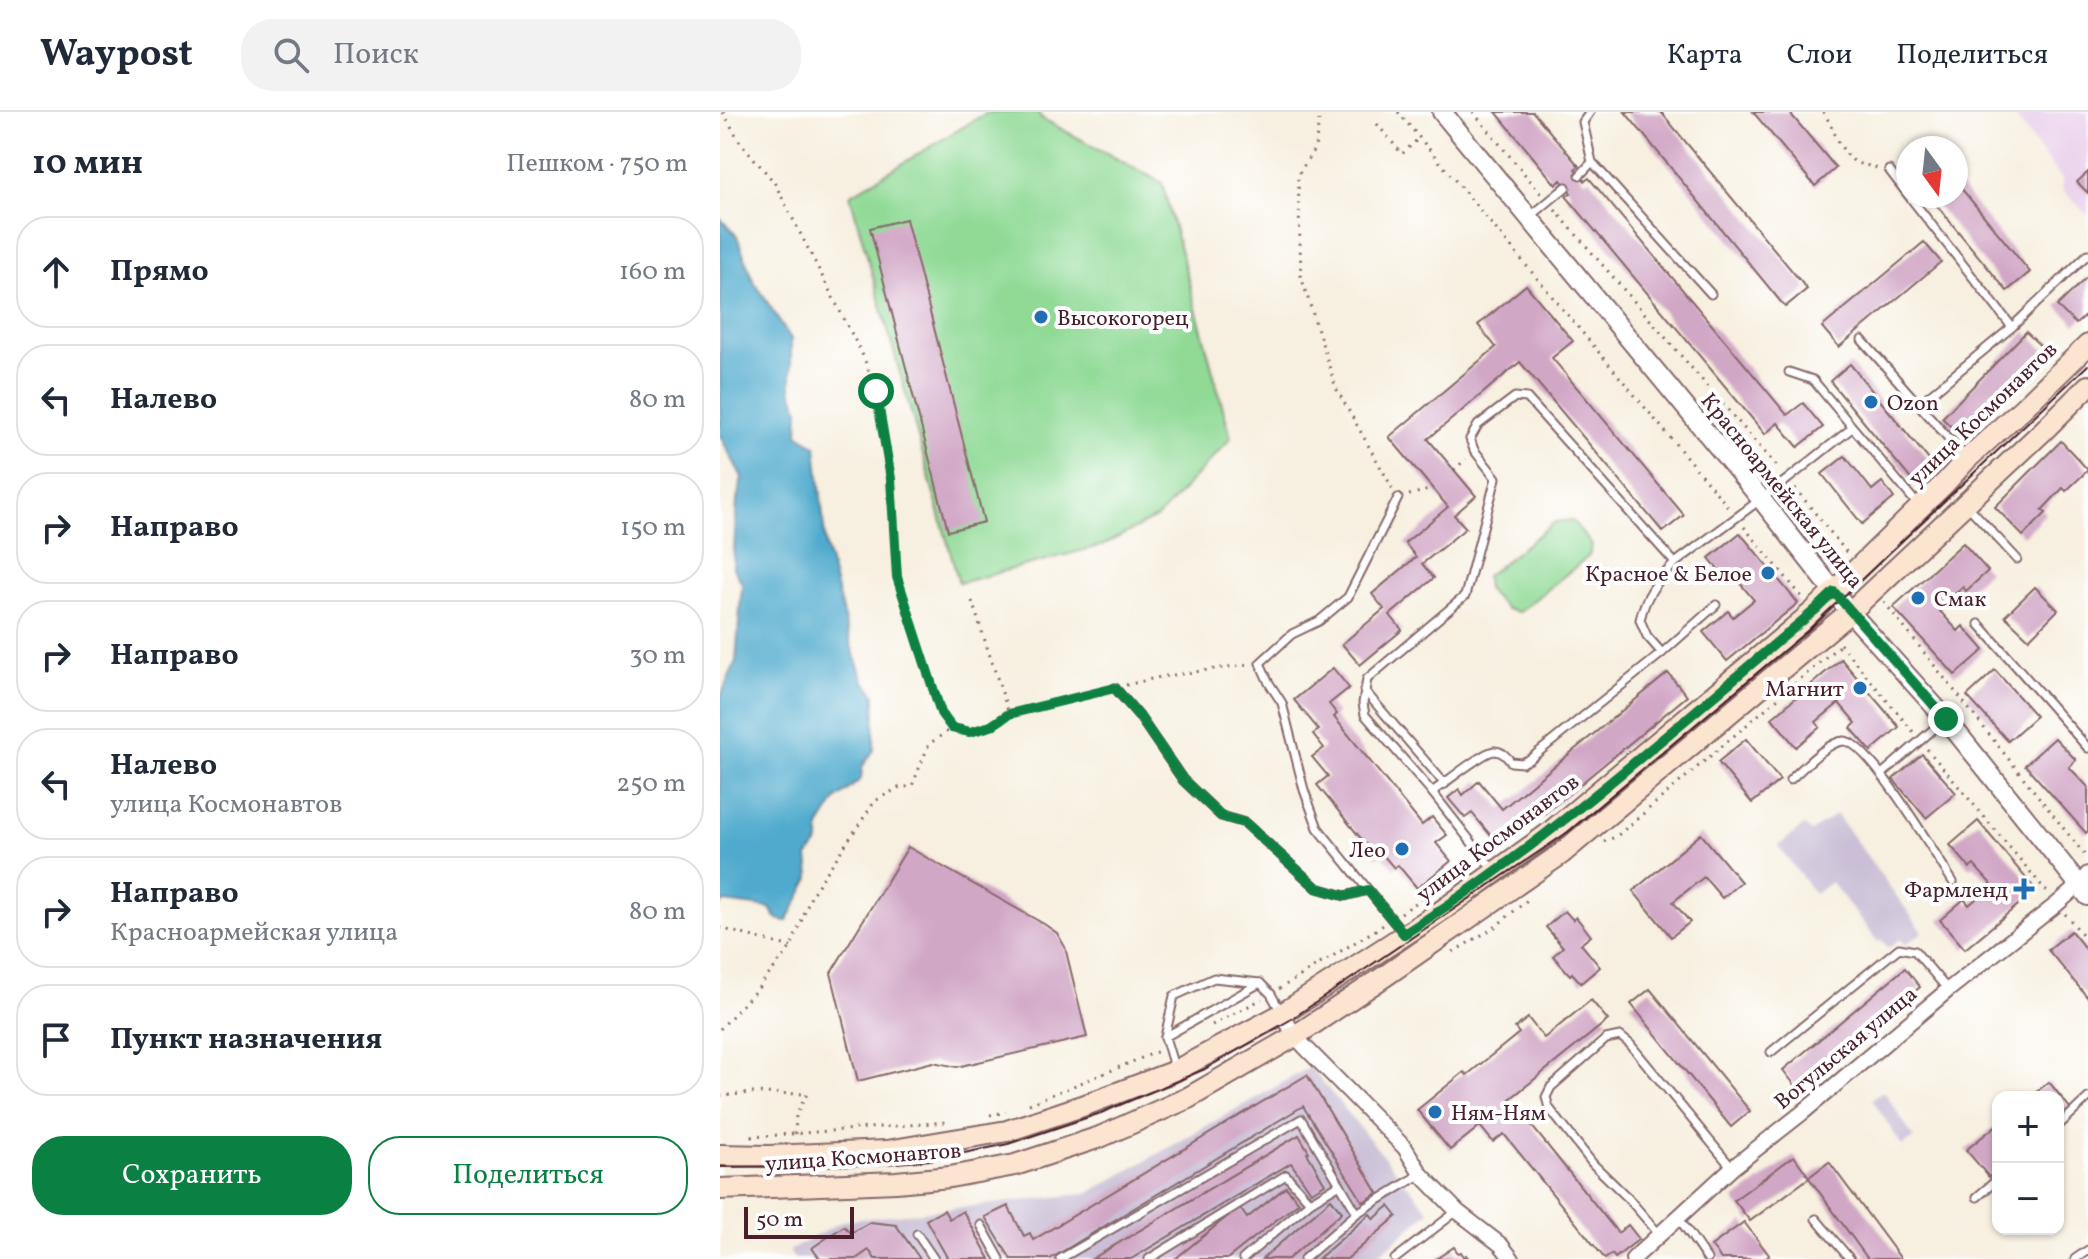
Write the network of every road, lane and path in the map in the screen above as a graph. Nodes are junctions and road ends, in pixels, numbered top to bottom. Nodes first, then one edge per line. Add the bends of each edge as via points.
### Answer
1 (723, 112) edge
2 (1320, 112) edge
3 (1442, 112) edge
4 (1590, 112) edge
5 (1823, 112) edge
6 (1377, 124) dead end
7 (1420, 138) dead end
8 (1592, 162) junction
9 (1889, 170) joint
10 (1580, 175) dead end
11 (1896, 180) edge
12 (1566, 187) dead end
13 (1918, 208) edge
14 (1529, 218) junction
15 (2088, 254) edge
16 (1711, 294) dead end
17 (2012, 327) junction
18 (1862, 340) dead end
19 (2088, 345) edge
20 (1789, 372) dead end
21 (2088, 386) edge
22 (1919, 404) junction
23 (1852, 428) junction
24 (1474, 450) junction
25 (1967, 459) junction
26 (1454, 470) dead end
27 (1433, 489) dead end
28 (1398, 498) junction
29 (1761, 499) junction
30 (1965, 502) junction
31 (1919, 507) junction
32 (2017, 559) dead end
33 (1675, 563) junction
34 (1834, 592) junction
35 (972, 601) dead end
36 (1716, 605) dead end
37 (1850, 612) junction
38 (1979, 624) dead end
39 (1662, 653) junction
40 (1260, 663) junction
41 (1115, 688) junction
42 (1364, 690) junction
43 (1009, 714) junction
44 (1946, 719) junction
45 (952, 728) junction
46 (2088, 748) edge
47 (1882, 774) junction
48 (1790, 780) dead end
49 (1445, 784) junction
50 (1432, 792) junction
51 (1495, 873) junction
52 (1454, 877) dead end
53 (1953, 882) dead end
54 (2085, 885) edge
55 (1368, 890) junction
56 (1398, 927) junction
57 (720, 928) edge
58 (791, 947) junction
59 (1260, 983) junction
60 (1948, 990) junction
61 (1271, 994) junction
62 (1282, 1014) junction
63 (1206, 1028) dead end
64 (720, 1029) edge
65 (1295, 1036) junction
66 (1165, 1037) junction
67 (1167, 1048) junction
68 (1771, 1052) dead end
69 (1175, 1071) junction
70 (720, 1096) edge
71 (2088, 1098) edge
72 (1027, 1105) dead end
73 (1013, 1110) dead end
74 (986, 1116) dead end
75 (2064, 1120) edge
76 (959, 1121) dead end
77 (795, 1135) junction
78 (750, 1137) dead end
79 (720, 1155) edge
80 (1732, 1168) junction
81 (1421, 1174) junction
82 (1340, 1184) junction
83 (1992, 1184) edge
84 (720, 1189) edge
85 (1977, 1197) dead end
86 (1310, 1202) junction
87 (1457, 1211) junction
88 (1357, 1213) junction
89 (1678, 1217) junction
90 (1816, 1219) dead end
91 (981, 1225) dead end
92 (917, 1234) dead end
93 (1659, 1234) junction
94 (2088, 1250) edge
95 (934, 1259) edge
96 (1000, 1259) edge
97 (1060, 1259) edge
98 (1149, 1259) edge
99 (1243, 1259) edge
100 (1304, 1259) edge
101 (1395, 1259) edge
102 (1512, 1259) edge
103 (1634, 1259) edge
104 (1707, 1259) edge
105 (1850, 1259) edge
106 (2075, 1259) edge

1 - 45 path via 774,182 864,358 876,391 891,479 897,577 941,713
2 - 28 path via 1315,148 1298,175 1301,276 1336,388
3 - 14 street, Красноармейская улица
4 - 8 lane via 1583,122
5 - 9 path via 1838,142 1857,162
6 - 7 path via 1402,154
8 - 10 lane
8 - 16 lane
9 - 11 lane
12 - 14 lane
13 - 17 lane
14 - 29 street, Красноармейская улица
15 - 17 lane
17 - 22 lane
18 - 22 lane
19 - 25 main road, улица Космонавтов
20 - 23 lane via 1813,380
21 - 30 main road, улица Космонавтов
22 - 25 lane
23 - 29 lane
23 - 31 lane
24 - 26 path
24 - 33 lane via 1470,439 1478,425 1515,397 1527,398
24 - 42 lane via 1496,478 1465,596 1367,679
25 - 31 main road, улица Космонавтов
27 - 28 path
28 - 40 lane via 1348,597
29 - 33 lane
29 - 34 street, Красноармейская улица
30 - 32 lane
30 - 37 main road, улица Космонавтов
31 - 34 main road, улица Космонавтов
33 - 39 lane via 1648,593 1640,620
34 - 37 street, Красноармейская улица
34 - 51 main road, улица Космонавтов
35 - 43 path
36 - 39 lane
37 - 44 street, Красноармейская улица
37 - 65 main road, улица Космонавтов via 1561,854
38 - 46 lane
39 - 49 lane via 1530,759 1511,762 1504,753 1485,754
40 - 41 path
40 - 55 lane via 1282,703 1318,828
41 - 43 path
41 - 55 lane via 1183,780 1221,816 1245,823 1317,888 1345,896
42 - 49 lane
42 - 50 lane via 1365,715
43 - 45 path via 970,732
44 - 47 lane
44 - 54 street, Красноармейская улица
45 - 58 path via 929,744 912,786 875,801 812,894
47 - 48 lane via 1857,746 1845,741 1832,744
47 - 53 lane
49 - 50 lane
50 - 51 lane
51 - 56 main road, улица Космонавтов
52 - 56 path
54 - 60 street, Вогульская улица
55 - 56 lane
56 - 61 path
56 - 62 main road, улица Космонавтов
57 - 58 path
58 - 64 path
59 - 61 lane
59 - 66 lane
59 - 66 lane via 1214,978 1174,996
60 - 68 lane via 1915,951 1899,948
60 - 80 street, Вогульская улица
61 - 62 lane
61 - 63 path
62 - 65 street
62 - 69 main road, улица Космонавтов
65 - 81 street via 1405,1148
65 - 84 main road, улица Космонавтов via 1188,1098 1100,1137 1015,1165 896,1182
66 - 67 lane
67 - 69 lane
67 - 72 path
69 - 79 main road, улица Космонавтов via 1007,1131 947,1143 887,1151
70 - 77 path via 807,1094 796,1115
71 - 75 lane
73 - 74 path
76 - 77 path
77 - 78 path
80 - 89 street, Вогульская улица
80 - 93 lane via 1620,1036 1606,1039 1551,1087 1546,1097 1549,1108
81 - 87 street
81 - 88 lane
82 - 86 lane
82 - 88 lane
82 - 97 lane via 1301,1119
83 - 85 lane
86 - 98 lane via 1286,1175
86 - 99 lane
87 - 101 lane
87 - 102 street
88 - 100 lane
89 - 93 street, Вогульская улица
89 - 104 lane
90 - 105 lane
91 - 96 lane
92 - 95 lane
93 - 103 street, Вогульская улица
94 - 106 lane

